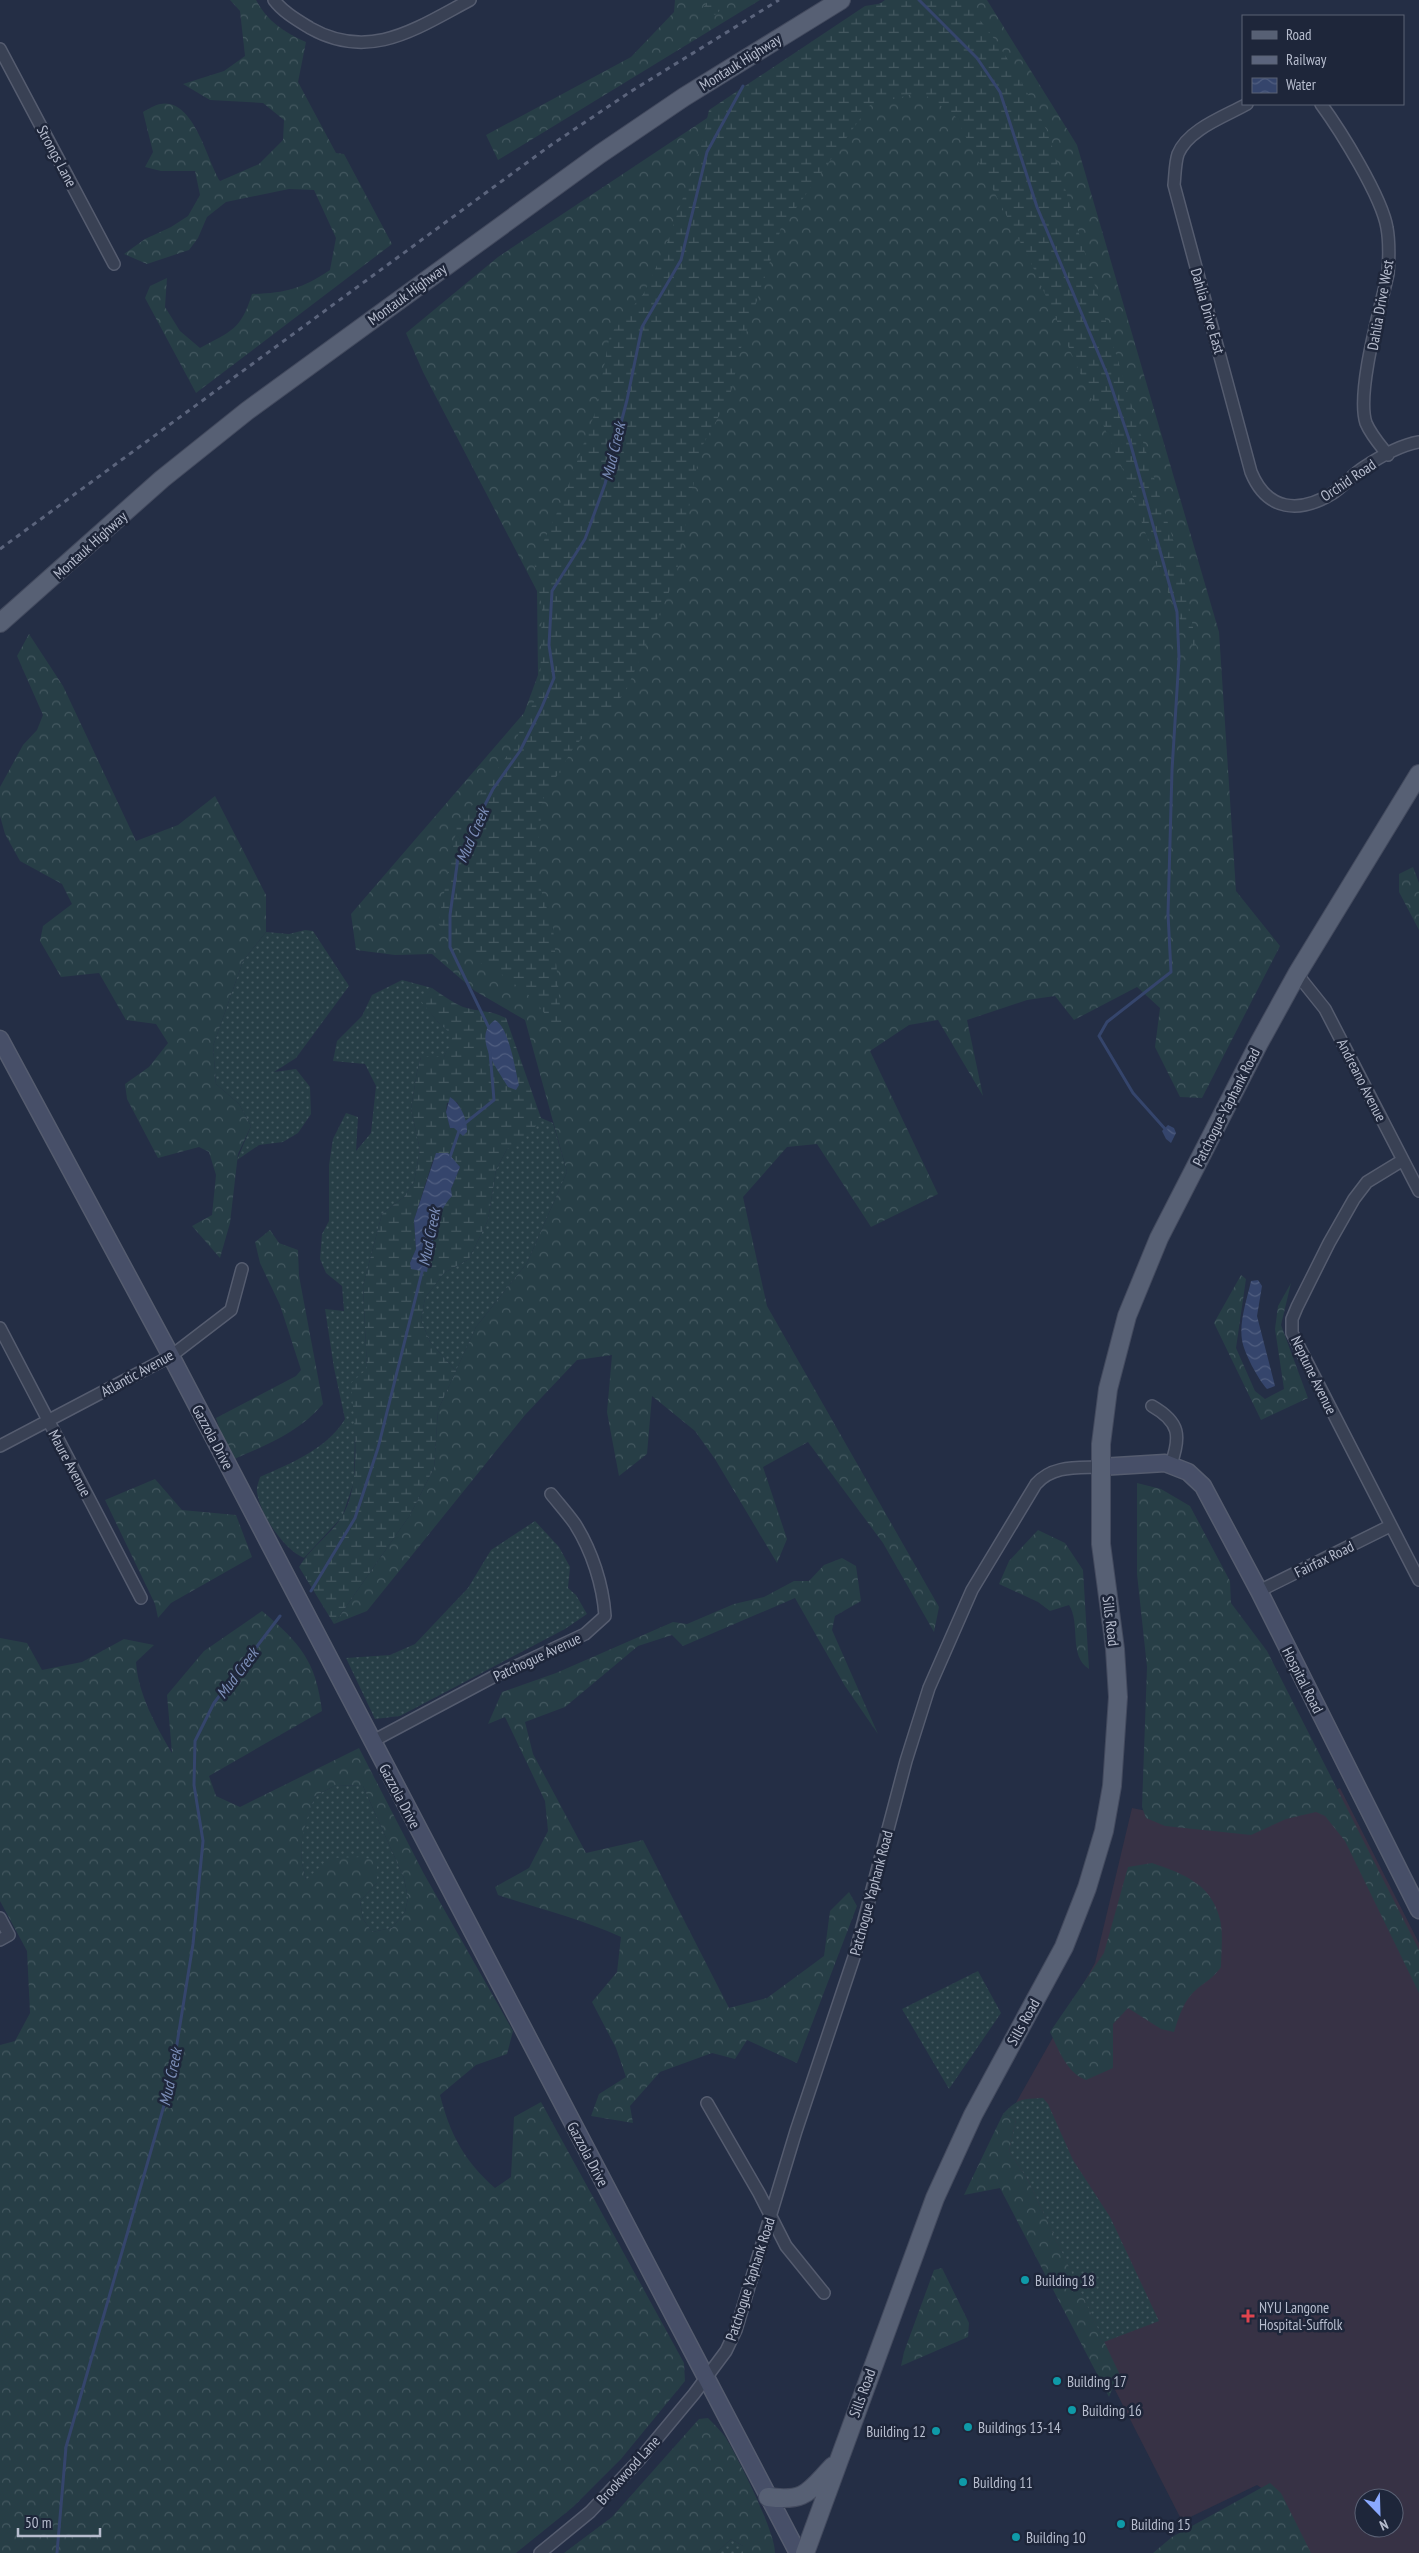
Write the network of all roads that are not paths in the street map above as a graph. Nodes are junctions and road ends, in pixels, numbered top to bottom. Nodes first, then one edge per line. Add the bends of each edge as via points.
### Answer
1 (274, 0) edge
2 (470, 0) edge
3 (841, 0) edge
4 (0, 49) edge
5 (1246, 105) edge
6 (1322, 105) edge
7 (114, 264) dead end
8 (1419, 442) edge
9 (1246, 453) joint
10 (1388, 455) junction
11 (0, 623) edge
12 (1419, 774) edge
13 (1297, 974) junction
14 (0, 1040) edge
15 (1403, 1160) junction
16 (1419, 1191) edge
17 (242, 1269) dead end
18 (0, 1328) edge
19 (171, 1356) junction
20 (1152, 1406) dead end
21 (48, 1420) junction
22 (0, 1446) edge
23 (1171, 1464) junction
24 (1100, 1467) junction
25 (551, 1494) dead end
26 (1390, 1526) junction
27 (1419, 1580) edge
28 (1259, 1591) junction
29 (141, 1598) dead end
30 (371, 1742) junction
31 (1419, 1910) edge
32 (0, 1918) edge
33 (4, 1938) edge
34 (707, 2103) dead end
35 (770, 2217) junction
36 (824, 2294) dead end
37 (706, 2376) junction
38 (838, 2460) junction
39 (768, 2497) junction
40 (540, 2553) edge
41 (798, 2553) edge
42 (805, 2553) edge

1 - 2 street via 294,19 317,32 369,44 410,32
3 - 11 main road, Montauk Highway via 614,144 247,412 162,479
4 - 7 street, Strongs Lane
5 - 9 street, Dahlia Drive East via 1197,132 1186,142 1178,154 1176,170 1176,198
6 - 10 street, Dahlia Drive West via 1340,129 1387,226 1388,274 1363,391 1366,422
8 - 10 street, Orchid Road
9 - 10 street, Orchid Road via 1251,472 1264,495 1276,504 1293,506 1316,502
12 - 13 main road, Patchogue-Yaphank Road
13 - 15 street, Andreano Avenue via 1325,1009
13 - 24 main road, Patchogue-Yaphank Road via 1222,1114 1142,1276 1127,1316 1108,1389
14 - 19 street, Gazzola Drive
15 - 16 street, Andreano Avenue
15 - 26 street, Neptune Avenue via 1367,1182 1354,1199 1292,1319 1292,1333
17 - 19 street, Atlantic Avenue via 230,1310
18 - 21 street, Maure Avenue
19 - 21 street, Atlantic Avenue
19 - 30 street, Gazzola Drive
20 - 23 street via 1166,1416 1178,1433
21 - 22 street, Atlantic Avenue
21 - 29 street, Maure Avenue
23 - 24 street, Hospital Road via 1157,1462
23 - 28 street, Hospital Road via 1188,1472 1203,1486
24 - 35 street, Patchogue Yaphank Road via 1054,1471 1036,1484 972,1590 944,1651 906,1761 855,1954
24 - 38 main road, Sills Road via 1101,1544 1118,1697 1112,1786 1104,1831 1087,1888 1064,1947 951,2160
25 - 30 street, Patchogue Avenue via 575,1524 587,1548 603,1593 605,1616 585,1634 493,1677
26 - 27 street, Neptune Avenue
26 - 28 street, Fairfax Road
28 - 31 street, Hospital Road
30 - 37 street, Gazzola Drive
32 - 33 street
34 - 35 street
35 - 36 street via 786,2246
35 - 37 street, Patchogue Yaphank Road via 736,2330 726,2351
37 - 39 street, Gazzola Drive
37 - 40 street, Brookwood Lane via 612,2490
38 - 39 main road via 800,2497
38 - 42 main road, Sills Road
39 - 41 street, Gazzola Drive

